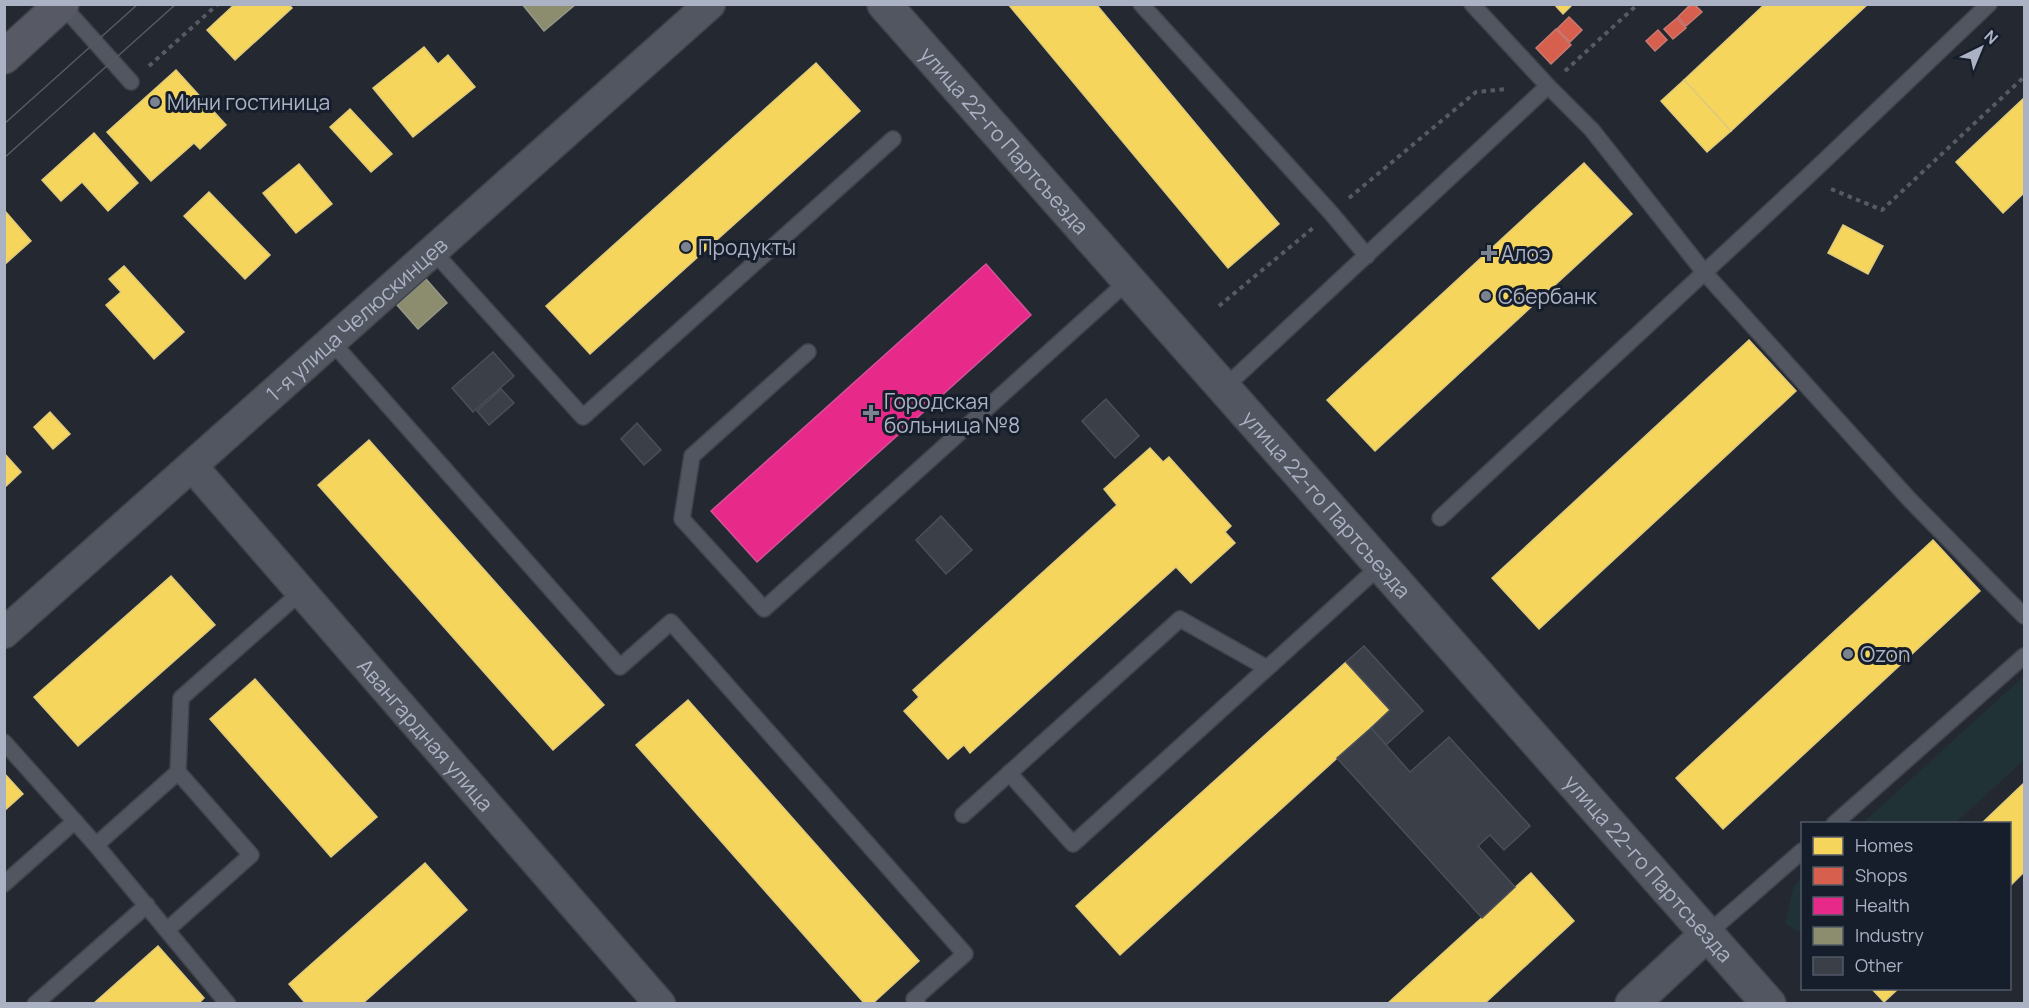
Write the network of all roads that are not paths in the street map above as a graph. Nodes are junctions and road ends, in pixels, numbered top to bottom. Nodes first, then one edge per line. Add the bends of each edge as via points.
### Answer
1 (710, 4) edge
2 (884, 4) edge
3 (1141, 4) edge
4 (1472, 4) edge
5 (1989, 4) edge
6 (62, 5) edge
7 (4, 57) edge
8 (131, 82) road end
9 (1548, 86) junction
10 (892, 139) dead end
11 (433, 251) junction
12 (1367, 256) junction
13 (1704, 272) junction
14 (1128, 281) junction
15 (331, 341) junction
16 (808, 352) dead end
17 (1224, 388) junction
18 (192, 466) junction
19 (1440, 518) dead end
20 (1381, 565) junction
21 (301, 592) junction
22 (2025, 616) edge
23 (4, 633) edge
24 (2025, 656) edge
25 (1267, 668) junction
26 (4, 742) edge
27 (178, 772) junction
28 (1009, 773) junction
29 (963, 815) dead end
30 (75, 821) junction
31 (1836, 822) edge
32 (96, 845) junction
33 (1801, 853) edge
34 (4, 884) edge
35 (147, 905) junction
36 (167, 930) junction
37 (1707, 934) junction
38 (914, 1002) edge
39 (35, 1004) edge
40 (228, 1004) edge
41 (660, 1004) edge
42 (1632, 1004) edge
43 (1769, 1004) edge

1 - 11 street, 1-я улица Челюскинцев
2 - 14 street, улица 22-го Партсъезда
3 - 12 lane
4 - 9 lane
5 - 13 lane
6 - 7 main road
6 - 8 lane
9 - 12 lane
9 - 13 lane via 1592,130
10 - 11 lane via 583,417
11 - 15 street, 1-я улица Челюскинцев
12 - 17 lane
13 - 19 lane
13 - 22 lane via 1910,498
14 - 16 lane via 764,609 682,519 692,456
14 - 17 street, улица 22-го Партсъезда
15 - 18 street, 1-я улица Челюскинцев
15 - 38 lane via 620,667 671,622 965,954
17 - 20 street, улица 22-го Партсъезда
18 - 21 street, Авангардная улица
18 - 23 street, 1-я улица Челюскинцев
20 - 25 lane
20 - 37 street, улица 22-го Партсъезда
21 - 27 lane via 182,698
21 - 41 street, Авангардная улица
24 - 31 lane
25 - 28 lane via 1179,619
25 - 28 lane via 1072,844
26 - 30 lane
27 - 32 lane
27 - 36 lane via 251,855
28 - 29 lane
30 - 32 lane
30 - 34 lane
32 - 35 lane
33 - 37 lane
35 - 36 lane
35 - 39 lane
36 - 40 lane
37 - 42 street
37 - 43 street, улица 22-го Партсъезда

